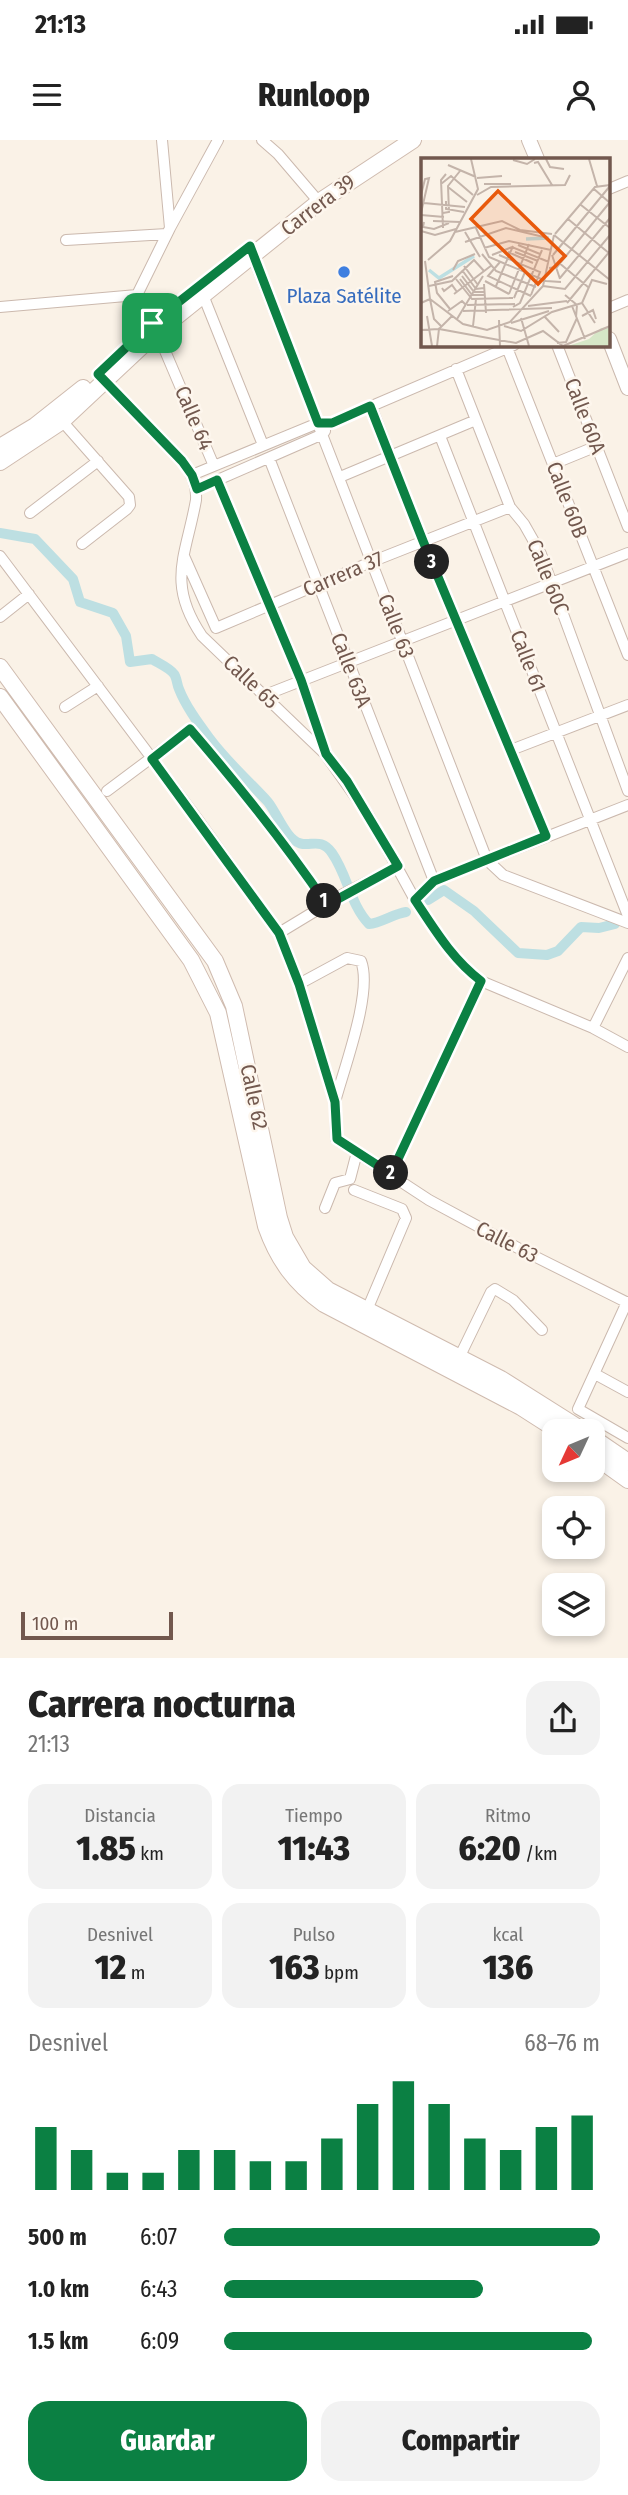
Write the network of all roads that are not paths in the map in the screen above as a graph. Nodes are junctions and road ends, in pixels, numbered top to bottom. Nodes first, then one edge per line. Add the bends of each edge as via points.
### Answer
1 (162, 140) edge
2 (218, 140) edge
3 (262, 140) edge
4 (393, 140) edge
5 (413, 140) edge
6 (529, 140) edge
7 (537, 158) edge
8 (628, 181) edge
9 (610, 189) edge
10 (317, 198) junction
11 (169, 231) junction
12 (66, 240) dead end
13 (252, 250) junction
14 (137, 295) junction
15 (203, 295) junction
16 (628, 300) edge
17 (0, 307) edge
18 (610, 308) edge
19 (155, 328) junction
20 (610, 342) edge
21 (509, 346) edge
22 (557, 346) edge
23 (456, 369) junction
24 (102, 378) junction
25 (628, 388) edge
26 (370, 406) junction
27 (476, 420) junction
28 (62, 421) junction
29 (318, 423) junction
30 (332, 423) junction
31 (323, 434) junction
32 (440, 436) junction
33 (263, 445) junction
34 (597, 446) junction
35 (0, 447) edge
36 (390, 456) junction
37 (269, 458) junction
38 (98, 461) junction
39 (0, 462) edge
40 (553, 464) junction
41 (214, 466) junction
42 (192, 475) junction
43 (340, 477) junction
44 (217, 480) junction
45 (197, 489) junction
46 (510, 507) junction
47 (30, 513) dead end
48 (473, 522) junction
49 (628, 527) edge
50 (423, 541) junction
51 (82, 544) dead end
52 (628, 553) edge
53 (184, 554) junction
54 (0, 556) edge
55 (371, 562) junction
56 (594, 566) junction
57 (551, 583) junction
58 (318, 585) junction
59 (29, 594) junction
60 (505, 601) junction
61 (270, 605) junction
62 (0, 617) edge
63 (456, 620) junction
64 (402, 641) junction
65 (628, 655) edge
66 (349, 663) junction
67 (0, 667) edge
68 (301, 680) junction
69 (97, 686) junction
70 (265, 695) junction
71 (0, 697) edge
72 (628, 705) edge
73 (65, 707) dead end
74 (601, 715) junction
75 (555, 733) junction
76 (511, 750) junction
77 (326, 754) junction
78 (152, 759) junction
79 (107, 791) dead end
80 (628, 791) edge
81 (628, 805) edge
82 (589, 820) junction
83 (546, 836) junction
84 (487, 860) junction
85 (398, 866) junction
86 (434, 881) junction
87 (622, 886) edge
88 (415, 900) junction
89 (327, 905) junction
90 (628, 916) edge
91 (628, 923) edge
92 (279, 933) junction
93 (628, 958) edge
94 (481, 981) junction
95 (299, 984) junction
96 (593, 1028) junction
97 (628, 1047) edge
98 (335, 1102) junction
99 (357, 1152) junction
100 (391, 1174) junction
101 (354, 1190) dead end
102 (325, 1208) dead end
103 (627, 1302) edge
104 (368, 1310) junction
105 (542, 1330) dead end
106 (459, 1358) junction
107 (595, 1374) junction
108 (628, 1392) edge
109 (565, 1419) edge
110 (542, 1420) edge
111 (628, 1438) edge
112 (606, 1447) edge
113 (628, 1462) edge
114 (606, 1464) edge
115 (628, 1480) edge

1 - 11 street
2 - 11 street
3 - 10 street
4 - 10 main road, Carrera 39
5 - 10 main road, Carrera 39
6 - 7 street
8 - 9 street
10 - 13 main road, Carrera 39
11 - 12 street
11 - 14 street
13 - 15 main road, Carrera 39
13 - 19 main road, Carrera 39
13 - 29 street, Calle 63
14 - 17 street
14 - 19 street, Calle 64
15 - 19 main road, Carrera 39
15 - 33 street
16 - 18 street
19 - 24 main road, Carrera 39
19 - 41 street, Calle 64
20 - 25 street
21 - 23 street
21 - 40 street, Calle 60B
22 - 34 street, Calle 60A
23 - 26 street
23 - 27 street, Calle 60C
24 - 28 main road, Carrera 39
24 - 35 main road, Carrera 39
24 - 42 street, Calle 65
26 - 30 street
26 - 36 street
27 - 32 street
27 - 46 street, Calle 60C
28 - 38 street
28 - 39 main road, Carrera 39
29 - 30 street
29 - 31 street, Calle 63
29 - 33 street
30 - 31 street
31 - 37 street
31 - 43 street, Calle 63
32 - 36 street
32 - 48 street, Calle 61
33 - 41 street
34 - 40 street
34 - 49 street, Calle 60A
36 - 43 street
36 - 50 street
37 - 44 street
37 - 58 street, Calle 63A
38 - 47 street
38 - 51 street via 129,497 130,505
40 - 56 street, Calle 60B
41 - 42 street
42 - 45 street, Calle 65
43 - 55 street, Calle 63
44 - 45 street
44 - 61 street
45 - 53 street, Calle 65
46 - 48 street, Carrera 37
46 - 57 street, Calle 60C via 533,537
48 - 50 street, Carrera 37
48 - 60 street, Calle 61
50 - 55 street, Carrera 37
50 - 63 street
52 - 56 street
53 - 61 street, Carrera 37 via 216,628
53 - 70 street, Calle 65 via 182,597 189,617 202,636
54 - 59 street, Calle 63
55 - 58 street, Carrera 37
55 - 64 street, Calle 63
56 - 57 street
56 - 65 street, Calle 60B
57 - 60 street
57 - 74 street, Calle 60C
58 - 61 street, Carrera 37
58 - 66 street, Calle 63A
59 - 62 street
59 - 69 street, Calle 63
60 - 63 street
60 - 75 street, Calle 61
61 - 68 street
63 - 64 street
63 - 76 street
64 - 66 street
64 - 84 street, Calle 63
66 - 68 street
66 - 86 street, Calle 63A
67 - 104 main road, Calle 62 via 215,961 234,1006 285,1237 315,1280
68 - 70 street
68 - 77 street
69 - 73 street
69 - 78 street, Calle 63
70 - 77 street, Calle 65
71 - 110 main road, Calle 62 via 206,987 218,1013 266,1226 291,1275 324,1304
72 - 74 street
74 - 75 street
74 - 80 street, Calle 60C
75 - 76 street
75 - 82 street, Calle 61
76 - 83 street
77 - 85 street, Calle 65
78 - 79 street
78 - 89 street via 190,729 260,813
78 - 92 street, Calle 63
81 - 82 street
82 - 83 street
82 - 87 street, Calle 61
83 - 84 street
84 - 86 street
84 - 91 street via 503,875
85 - 88 street, Calle 65
85 - 89 street
86 - 88 street
87 - 90 street
88 - 94 street, Calle 65 via 450,952
89 - 92 street
92 - 95 street, Calle 63
93 - 96 street
94 - 96 street, Calle 65
94 - 100 street
95 - 98 street, Calle 63
95 - 98 street via 347,958 361,961 364,968 364,996
96 - 97 street, Calle 65
98 - 99 street, Calle 63 via 337,1139
99 - 100 street, Calle 63
99 - 102 street via 350,1179 335,1183
100 - 103 street, Calle 63 via 440,1206
101 - 104 street via 402,1209 406,1218
103 - 107 street
104 - 106 main road, Calle 62
105 - 106 street via 513,1300 498,1290 491,1292
106 - 109 main road, Calle 62
107 - 108 street
107 - 111 street via 578,1409
112 - 113 main road
114 - 115 main road

